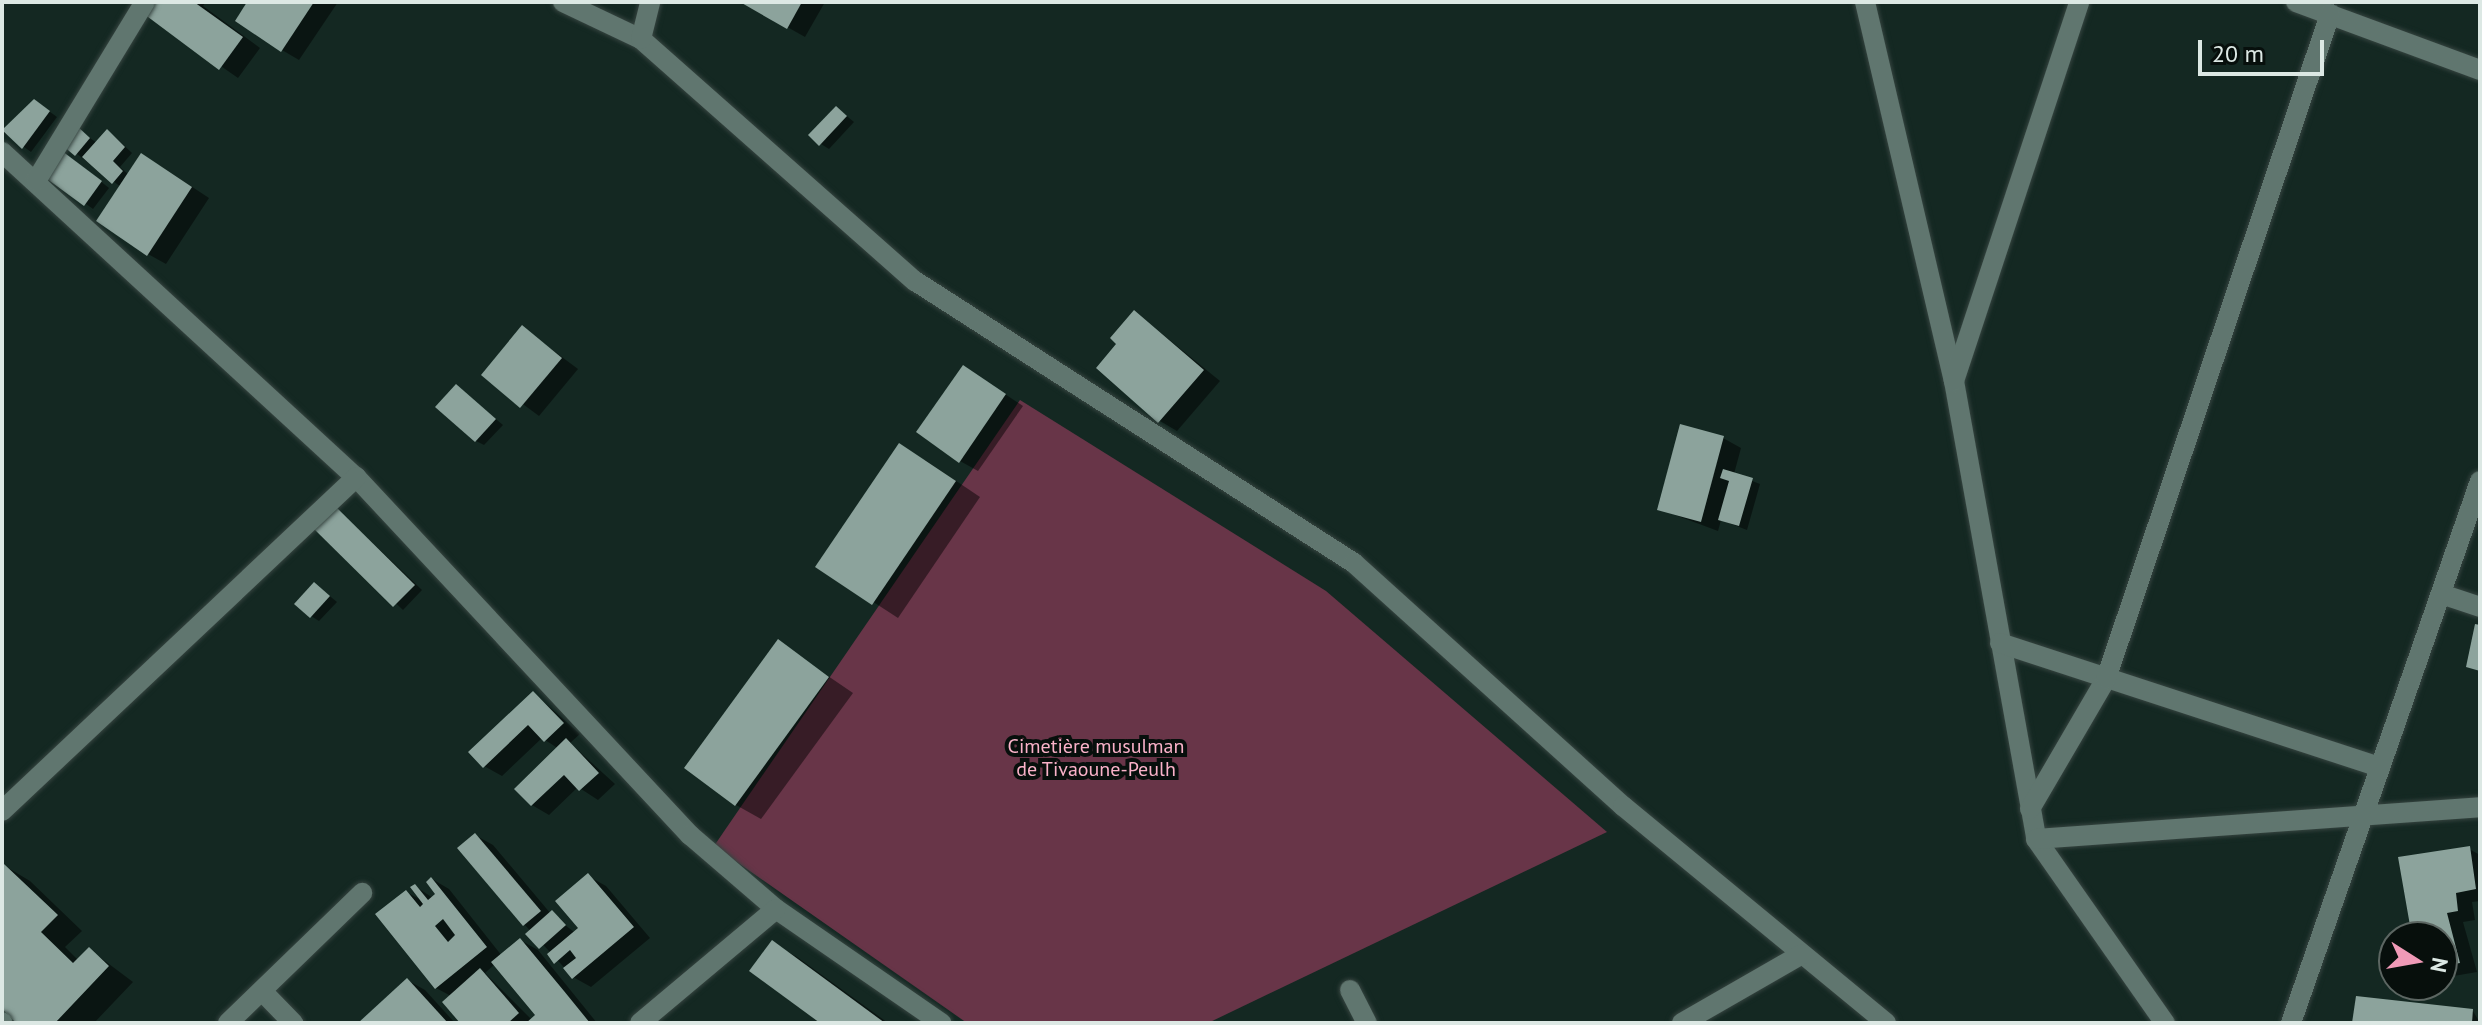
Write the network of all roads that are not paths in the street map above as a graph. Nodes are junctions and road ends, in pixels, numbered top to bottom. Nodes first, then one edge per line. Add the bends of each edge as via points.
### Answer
1 (145, 2) edge
2 (563, 2) edge
3 (650, 2) edge
4 (1865, 2) edge
5 (2079, 2) edge
6 (2296, 2) edge
7 (2330, 14) junction
8 (641, 39) junction
9 (2480, 70) edge
10 (2, 152) edge
11 (36, 181) junction
12 (1954, 381) junction
13 (356, 477) junction
14 (2480, 481) edge
15 (2441, 594) junction
16 (2480, 607) edge
17 (2000, 643) junction
18 (2106, 679) junction
19 (2380, 767) junction
20 (2480, 807) edge
21 (2030, 809) junction
22 (2, 811) edge
23 (2363, 815) junction
24 (2036, 839) junction
25 (362, 893) dead end
26 (776, 909) junction
27 (1802, 954) junction
28 (1350, 990) dead end
29 (262, 991) junction
30 (228, 1023) edge
31 (293, 1023) edge
32 (640, 1023) edge
33 (941, 1023) edge
34 (1367, 1023) edge
35 (1682, 1023) edge
36 (1886, 1023) edge
37 (2165, 1023) edge
38 (2291, 1023) edge

1 - 11 street
2 - 8 street
3 - 8 street
4 - 12 street
5 - 12 street
6 - 7 street
7 - 9 street
7 - 18 street
8 - 27 street via 915,281 1354,563 1623,806
10 - 11 street
11 - 13 street
12 - 17 street
13 - 22 street
13 - 26 street via 690,835
14 - 15 street
15 - 16 street
15 - 19 street
17 - 18 street
17 - 21 street
18 - 19 street
18 - 21 street
19 - 23 street
20 - 23 street
21 - 24 street
23 - 24 street
23 - 38 street
24 - 37 street
25 - 29 street
26 - 32 street
26 - 33 street
27 - 35 street
27 - 36 street
28 - 34 street
29 - 30 street
29 - 31 street

